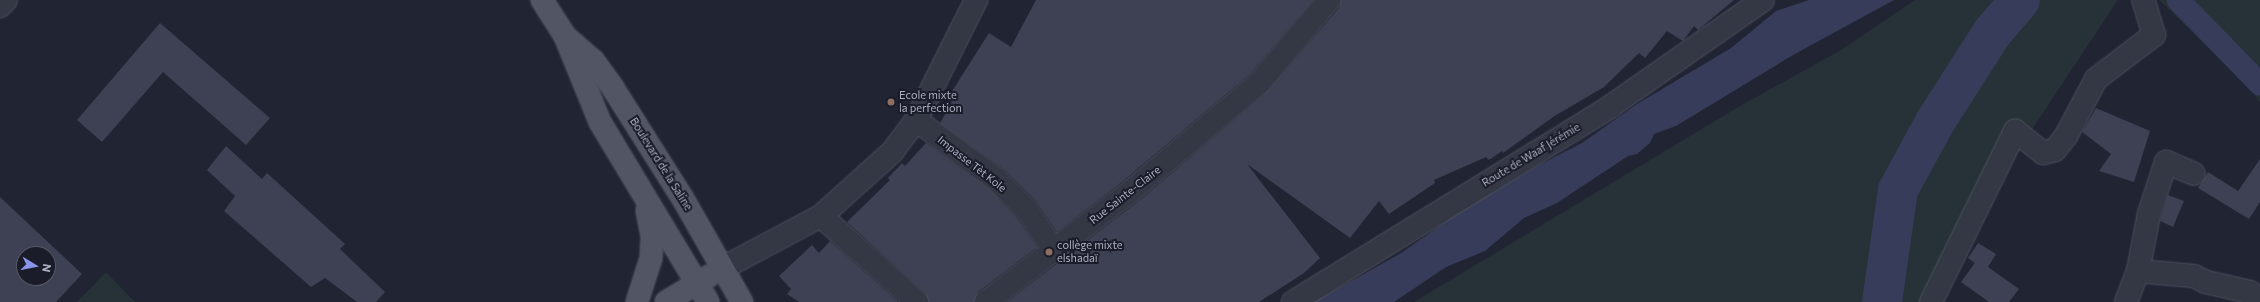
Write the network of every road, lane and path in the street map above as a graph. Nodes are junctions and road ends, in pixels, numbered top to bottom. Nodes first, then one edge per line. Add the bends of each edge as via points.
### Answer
1 (6, 0) edge
2 (542, 0) edge
3 (976, 0) edge
4 (1329, 0) edge
5 (1763, 0) edge
6 (2143, 0) edge
7 (0, 6) edge
8 (565, 36) junction
9 (916, 120) junction
10 (2194, 174) dead end
11 (643, 195) junction
12 (821, 216) junction
13 (1053, 249) junction
14 (723, 268) junction
15 (2138, 271) junction
16 (698, 283) junction
17 (2260, 301) edge
18 (637, 302) edge
19 (666, 302) edge
20 (708, 302) edge
21 (742, 302) edge
22 (917, 302) edge
23 (986, 302) edge
24 (1293, 302) edge
25 (1931, 302) edge
26 (2126, 302) edge

1 - 7 street
2 - 8 main road, Boulevard de la Saline
3 - 9 street
4 - 13 street, Rue Sainte-Claire via 1260,83 1131,191
5 - 24 street, Route de Waaf Jérémie via 1611,106
6 - 25 street via 2154,35 2096,79 2066,136 2055,150 2043,153 2015,131
8 - 11 main road, Boulevard de la Saline via 597,115
8 - 14 main road, Boulevard de la Saline via 593,60 606,77
9 - 12 street via 892,152
9 - 13 street, Impasse Tèt Kole via 997,180 1027,210
10 - 15 street via 2166,162 2149,214
11 - 16 main road, Boulevard de la Saline
11 - 18 main road via 652,236 651,258
12 - 14 street
12 - 22 street
13 - 23 street, Rue Sainte-Claire
14 - 16 main road
14 - 21 main road, Boulevard de la Saline
15 - 17 street via 2194,276 2206,282 2250,292
15 - 26 street
16 - 19 main road
16 - 20 main road, Boulevard de la Saline

